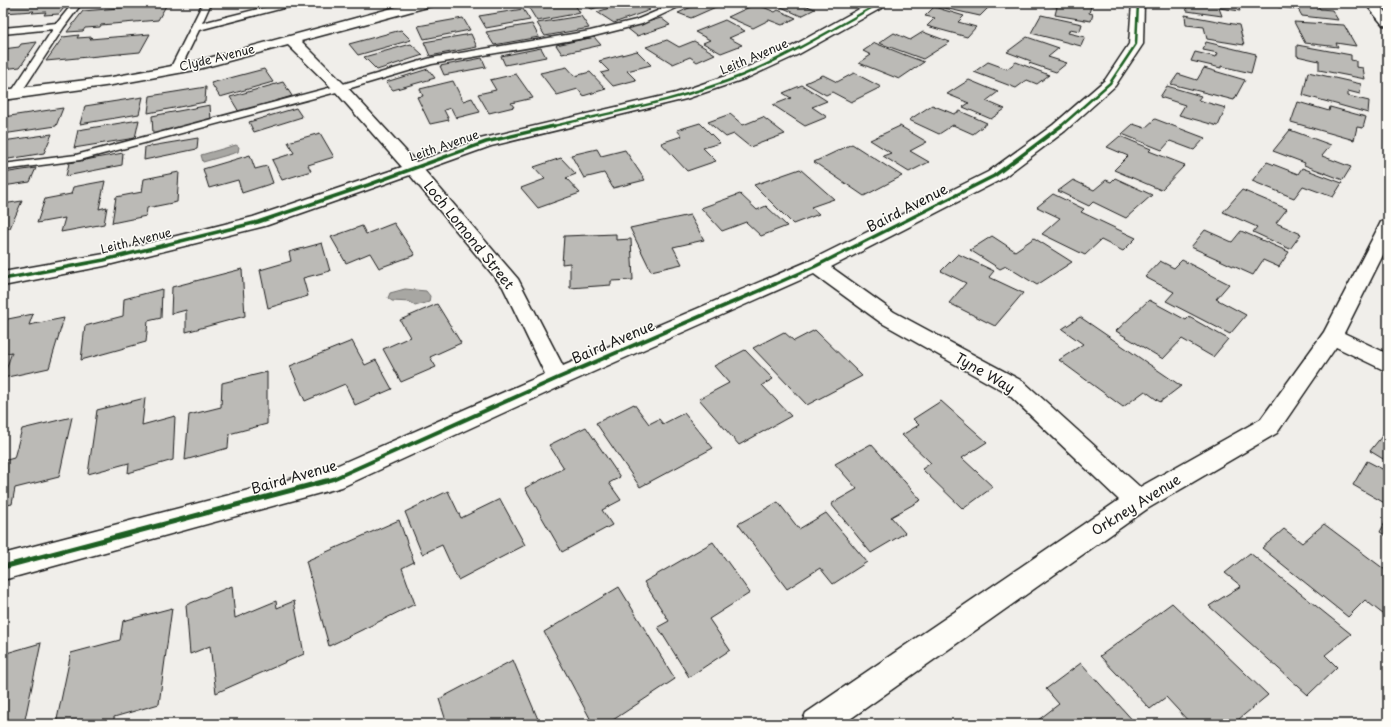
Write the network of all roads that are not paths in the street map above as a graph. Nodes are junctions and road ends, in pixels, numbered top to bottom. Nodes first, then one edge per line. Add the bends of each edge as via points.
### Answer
1 (78, 3) edge
2 (207, 3) edge
3 (292, 3) edge
4 (426, 3) edge
5 (683, 3) edge
6 (880, 3) edge
7 (1138, 3) edge
8 (1371, 3) edge
9 (1388, 22) edge
10 (60, 26) junction
11 (194, 28) junction
12 (3, 31) edge
13 (290, 39) junction
14 (175, 69) junction
15 (340, 88) junction
16 (9, 94) edge
17 (3, 167) edge
18 (413, 168) junction
19 (1388, 226) edge
20 (816, 266) junction
21 (3, 279) edge
22 (1332, 336) junction
23 (1388, 364) edge
24 (558, 378) junction
25 (1138, 501) junction
26 (3, 567) edge
27 (817, 724) edge

1 - 10 lane
2 - 11 lane
3 - 11 lane
4 - 13 street, Clyde Avenue
5 - 15 lane via 639,22 590,34 431,60
6 - 18 street, Leith Avenue via 794,51 742,74 681,96 486,142
7 - 20 street, Baird Avenue via 1136,44 1110,83 1059,128 994,176
8 - 9 street
10 - 12 lane
10 - 16 lane
11 - 14 lane
13 - 14 street, Clyde Avenue via 195,66
13 - 15 street, Loch Lomond Street
14 - 16 street, Clyde Avenue
15 - 17 lane via 76,158
15 - 18 street, Loch Lomond Street
18 - 21 street, Leith Avenue via 258,222 104,260
18 - 24 street, Loch Lomond Street via 511,284
19 - 22 street, Orkney Avenue
20 - 24 street, Baird Avenue
20 - 25 street, Tyne Way via 887,317 1016,388
22 - 23 street
22 - 25 street, Orkney Avenue via 1269,426
24 - 26 street, Baird Avenue via 333,479
25 - 27 street, Orkney Avenue

